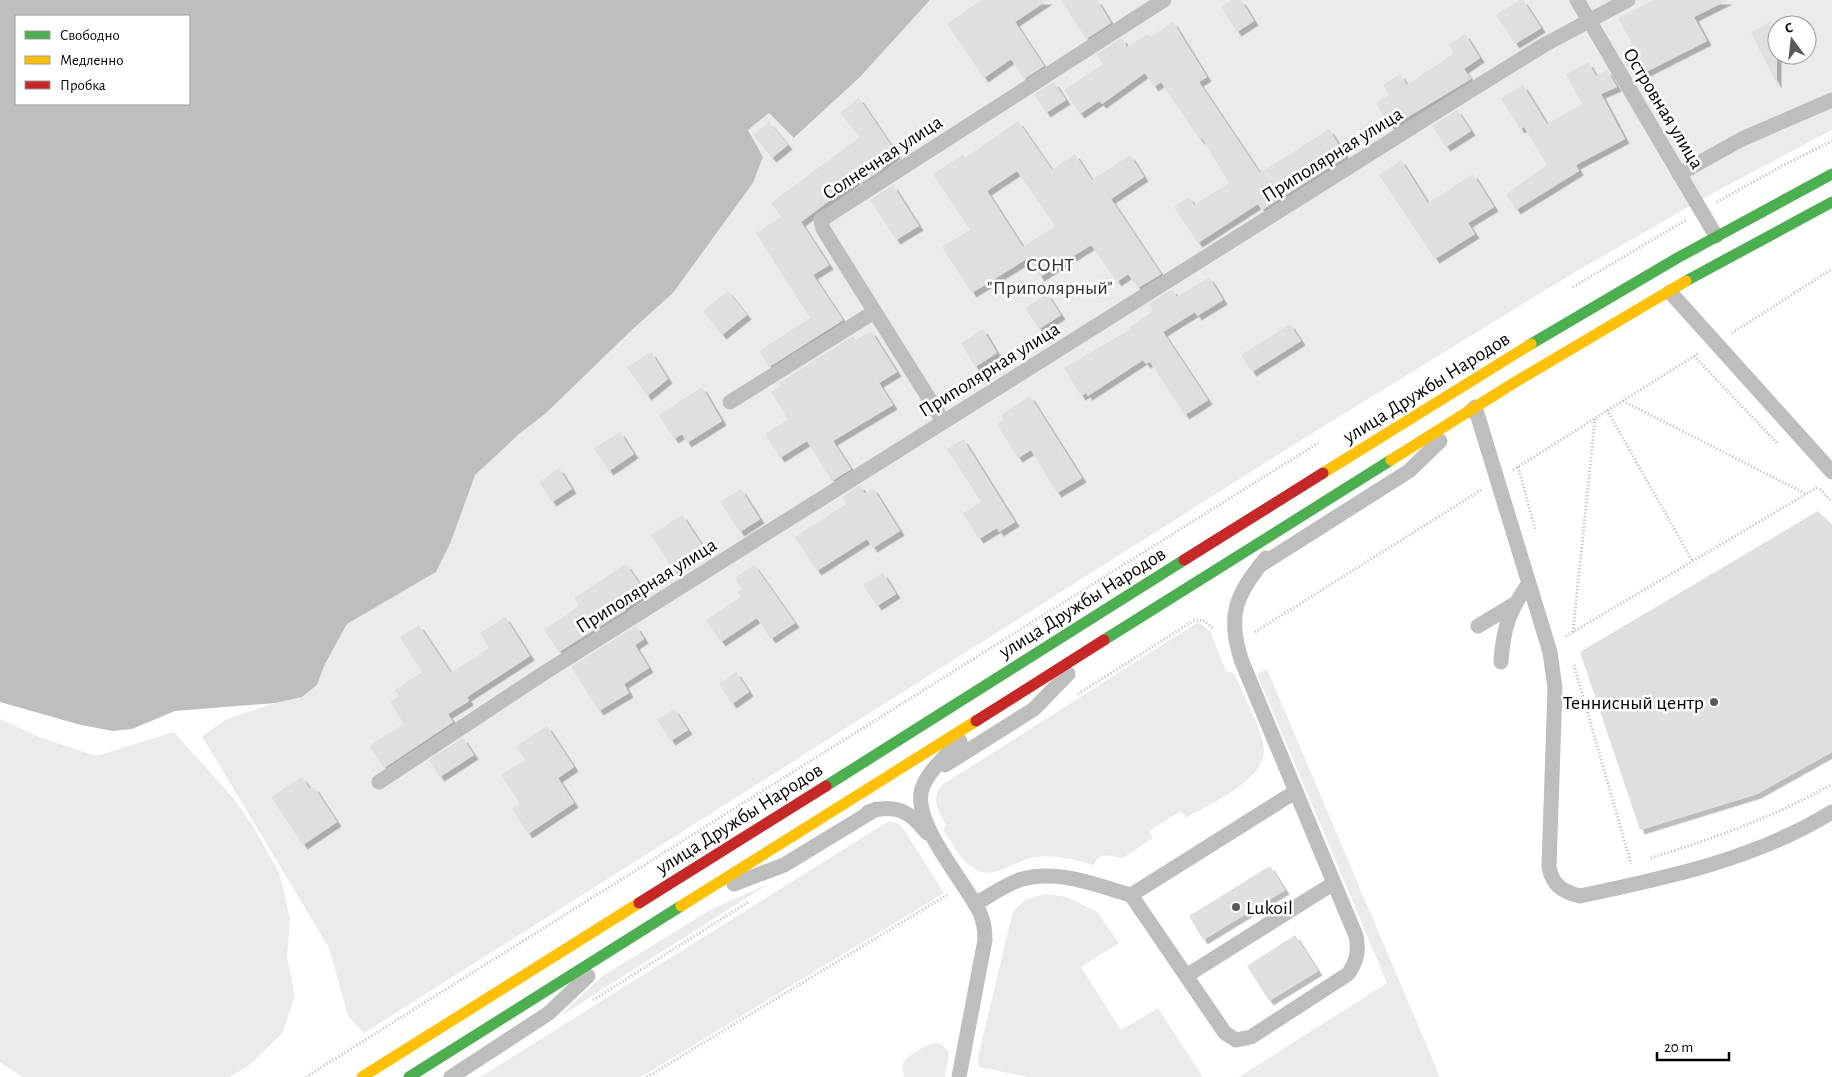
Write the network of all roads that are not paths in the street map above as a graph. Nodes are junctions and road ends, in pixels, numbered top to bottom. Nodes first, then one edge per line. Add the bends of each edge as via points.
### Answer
1 (1164, 0) edge
2 (1577, 0) edge
3 (1628, 0) edge
4 (1589, 20) junction
5 (1832, 100) edge
6 (1679, 174) junction
7 (1832, 174) edge
8 (1832, 202) edge
9 (1716, 236) junction
10 (1670, 292) junction
11 (874, 312) junction
12 (730, 402) dead end
13 (1475, 407) junction
14 (943, 421) junction
15 (1832, 472) edge
16 (1302, 516) junction
17 (1260, 566) junction
18 (1529, 583) junction
19 (1514, 604) junction
20 (1478, 626) dead end
21 (1093, 647) junction
22 (1501, 662) dead end
23 (977, 720) junction
24 (928, 778) junction
25 (378, 782) dead end
26 (1295, 792) junction
27 (876, 810) junction
28 (1832, 812) edge
29 (789, 838) junction
30 (945, 856) junction
31 (1334, 883) junction
32 (1132, 895) junction
33 (689, 901) junction
34 (975, 904) junction
35 (620, 944) junction
36 (1186, 976) junction
37 (508, 1015) junction
38 (362, 1077) edge
39 (409, 1077) edge
40 (451, 1077) edge
41 (960, 1077) edge

1 - 11 lane, Солнечная улица via 821,220 823,229
2 - 4 lane, Островная улица
3 - 4 lane, Приполярная улица
4 - 6 lane, Островная улица
4 - 14 lane, Приполярная улица via 1473,89
5 - 6 lane via 1742,139
6 - 9 lane, Островная улица
7 - 9 main road, улица Дружбы Народов
8 - 10 main road
9 - 38 main road, улица Дружбы Народов via 1498,364
10 - 13 main road
10 - 15 lane
11 - 12 lane
11 - 14 lane, Солнечная улица
13 - 16 main road
13 - 17 lane via 1409,471
13 - 18 lane
14 - 25 lane, Приполярная улица
16 - 17 lane
16 - 21 main road
17 - 26 lane via 1236,603 1234,636
18 - 19 lane
18 - 28 lane via 1550,652 1555,688 1549,867 1557,886 1580,896 1703,867 1772,841
19 - 20 lane
19 - 22 lane via 1506,622
21 - 23 main road
21 - 24 lane via 1034,709
23 - 24 lane
23 - 29 main road
24 - 30 lane via 921,791 922,807
26 - 31 lane
26 - 32 lane
27 - 29 lane
27 - 30 lane via 891,808 908,814
27 - 33 lane via 784,865
29 - 33 main road
30 - 34 lane
31 - 36 lane
31 - 36 lane via 1356,936 1356,962 1348,974 1251,1037 1236,1040 1224,1033
32 - 34 lane via 1058,875 1038,876 1010,884
32 - 36 lane
33 - 35 main road
34 - 41 lane via 983,920 985,940
35 - 37 main road
35 - 40 lane via 549,1013
37 - 39 main road
37 - 40 lane

